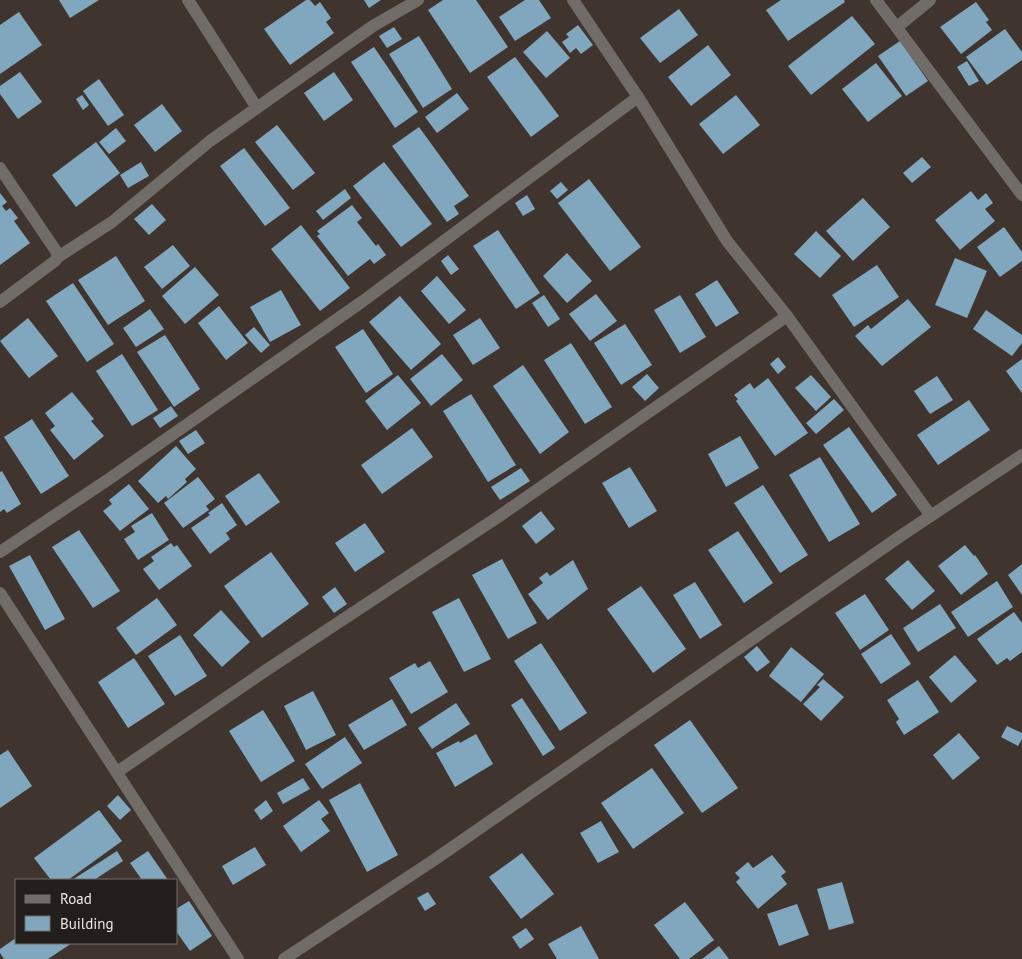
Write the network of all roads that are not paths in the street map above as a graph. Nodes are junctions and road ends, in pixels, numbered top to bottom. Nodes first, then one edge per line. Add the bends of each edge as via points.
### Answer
1 (188, 0) edge
2 (418, 0) edge
3 (573, 0) edge
4 (876, 0) edge
5 (930, 0) edge
6 (897, 27) junction
7 (638, 97) junction
8 (257, 108) junction
9 (0, 168) edge
10 (1022, 195) edge
11 (58, 257) junction
12 (0, 302) edge
13 (787, 316) junction
14 (1022, 455) edge
15 (931, 516) junction
16 (0, 552) edge
17 (0, 593) edge
18 (117, 772) junction
19 (238, 959) edge
20 (284, 959) edge

1 - 8 street
2 - 8 street via 373,26
3 - 7 street
4 - 6 street
5 - 6 street
6 - 10 street
7 - 13 street via 727,241
7 - 16 street via 363,301
8 - 11 street via 210,141 112,222
9 - 11 street
11 - 12 street
13 - 15 street
13 - 18 street via 498,517
14 - 15 street
15 - 20 street via 434,860
17 - 18 street
18 - 19 street

